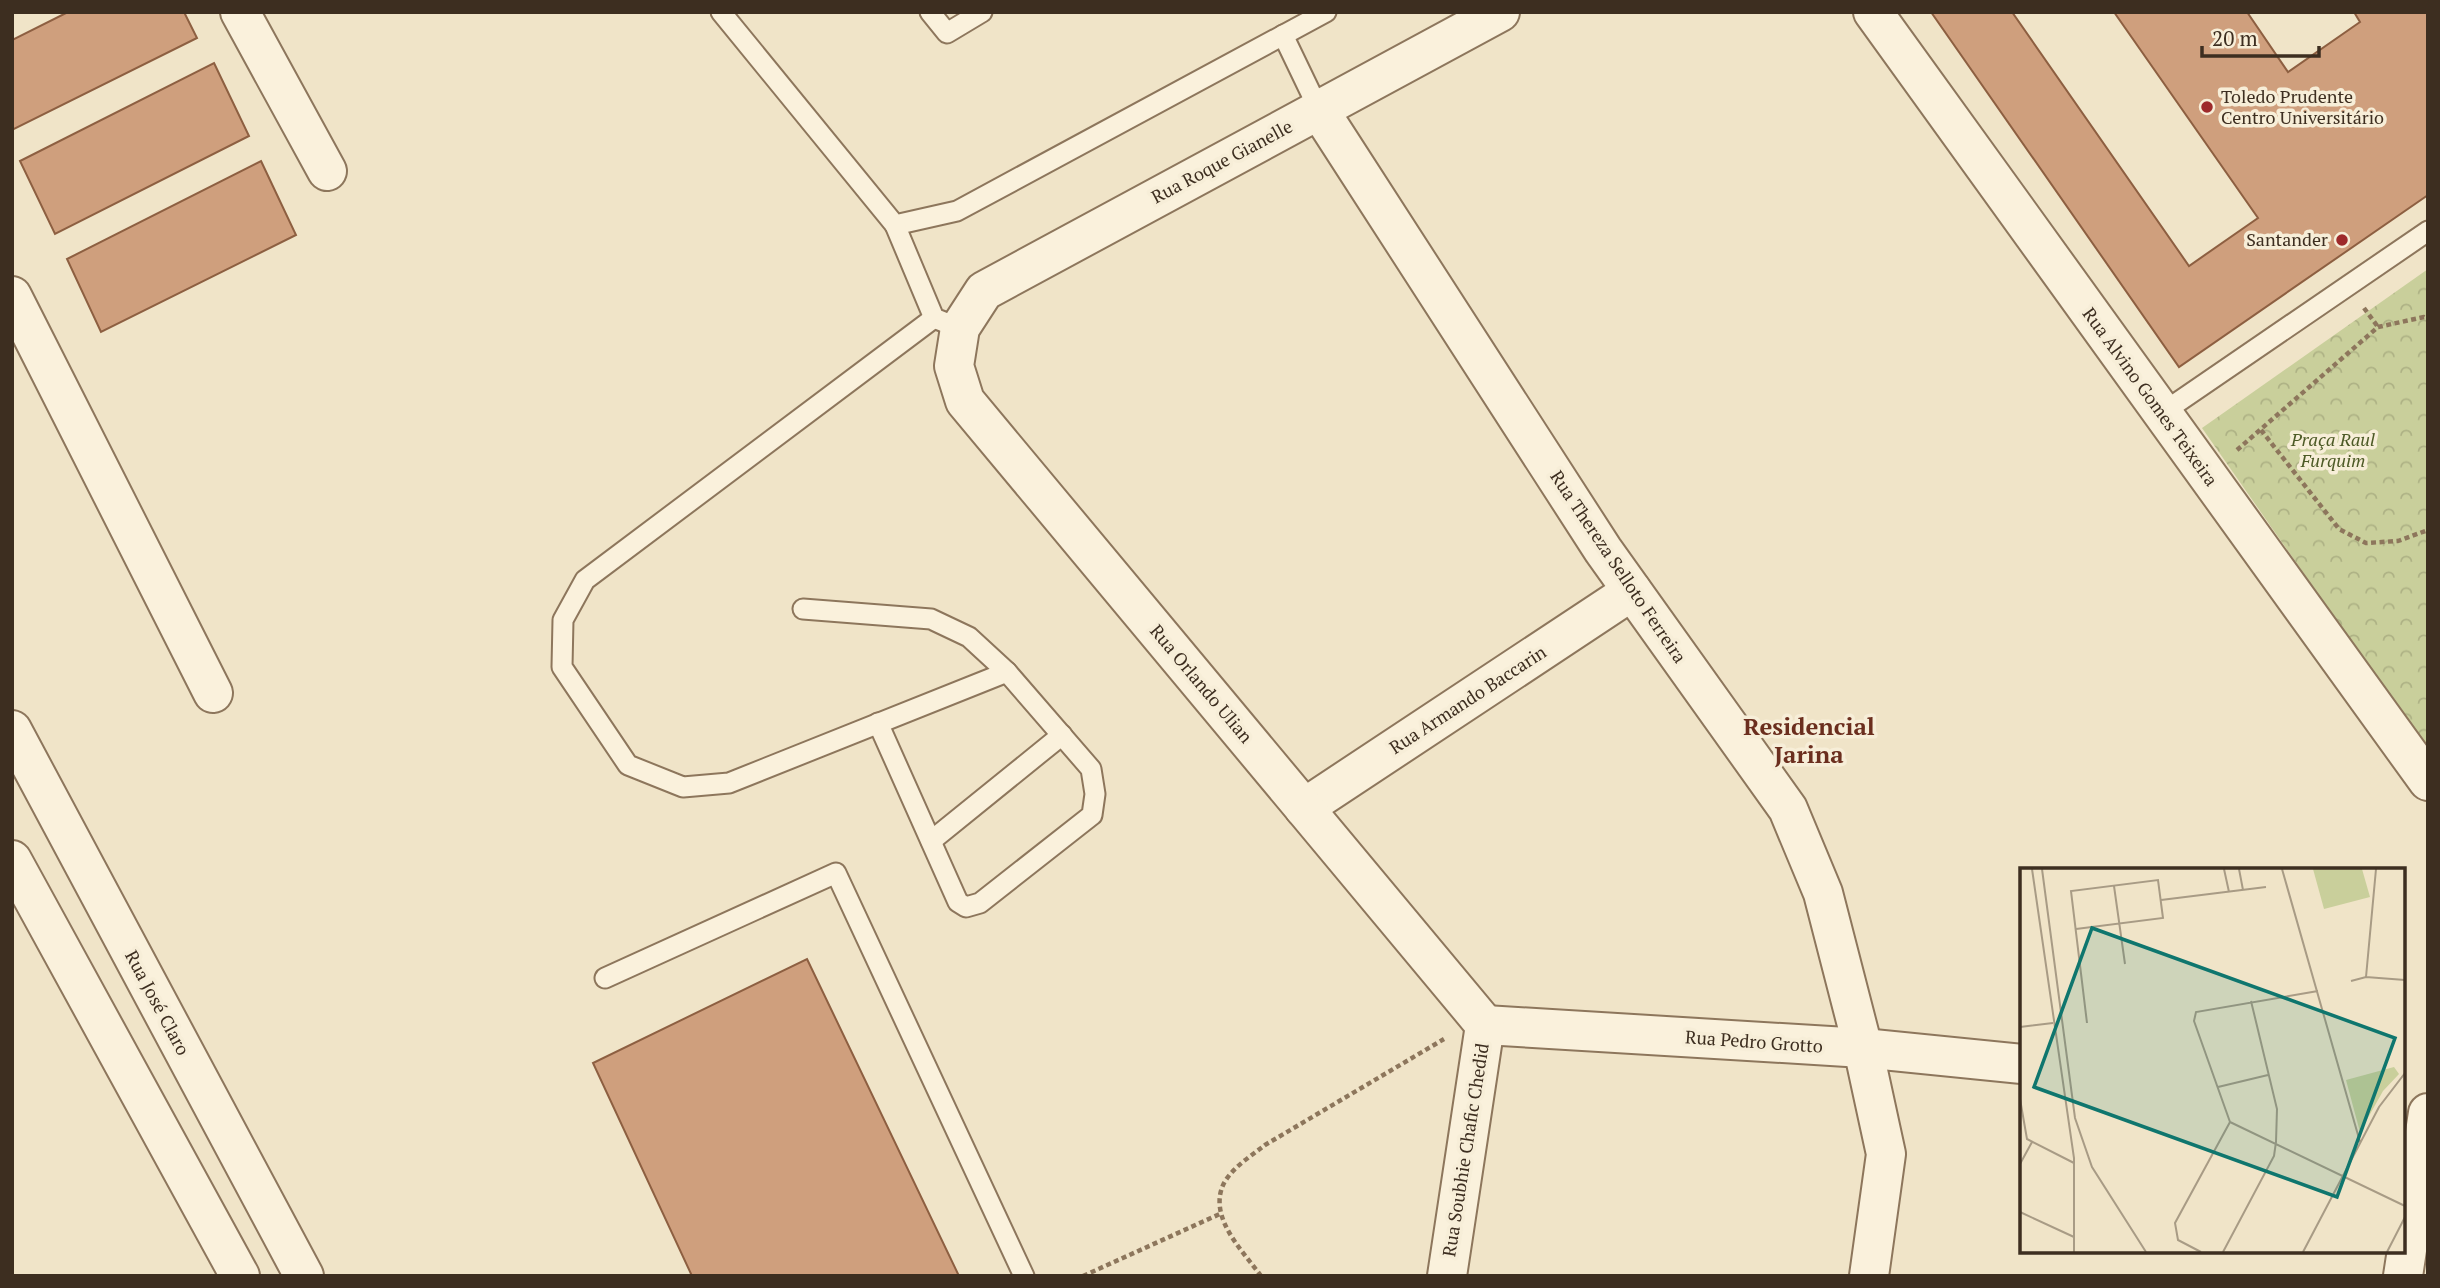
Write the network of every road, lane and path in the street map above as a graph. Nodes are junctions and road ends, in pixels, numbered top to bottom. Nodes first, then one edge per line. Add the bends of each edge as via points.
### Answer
1 (240, 12) edge
2 (721, 12) edge
3 (930, 12) edge
4 (982, 12) edge
5 (1326, 12) edge
6 (1500, 12) edge
7 (1873, 12) edge
8 (1283, 35) junction
9 (1319, 110) junction
10 (327, 171) dead end
11 (895, 225) junction
12 (2428, 231) edge
13 (12, 296) edge
14 (2428, 319) edge
15 (947, 323) junction
16 (2162, 413) junction
17 (2261, 430) junction
18 (2207, 476) junction
19 (2428, 530) edge
20 (1632, 591) junction
21 (803, 609) dead end
22 (1007, 671) junction
23 (214, 693) dead end
24 (878, 723) junction
25 (12, 730) edge
26 (1062, 736) junction
27 (2428, 781) edge
28 (1304, 808) junction
29 (931, 841) junction
30 (12, 860) edge
31 (605, 978) dead end
32 (1483, 1022) junction
33 (1863, 1048) junction
34 (2020, 1064) edge
35 (2405, 1101) edge
36 (2428, 1103) edge
37 (2428, 1113) edge
38 (1222, 1213) junction
39 (240, 1276) edge
40 (304, 1276) edge
41 (1024, 1276) edge
42 (1083, 1276) edge
43 (1261, 1276) edge
44 (1447, 1276) edge
45 (1870, 1276) edge
46 (2403, 1276) edge

1 - 10 street
2 - 11 lane
3 - 4 lane via 947,33
5 - 8 lane
6 - 9 street, Rua Roque Gianelle
7 - 16 street, Rua Alvino Gomes Teixeira
8 - 9 lane
8 - 11 lane via 957,211
9 - 15 street, Rua Roque Gianelle via 984,291
9 - 20 street, Rua Thereza Selloto Ferreira
11 - 15 lane
12 - 16 lane
13 - 23 street
14 - 17 path via 2378,327
15 - 24 lane via 585,580 563,620 562,667 628,765 683,787 729,783
15 - 28 street, Rua Orlando Ulian via 965,401
16 - 18 street, Rua Alvino Gomes Teixeira
17 - 18 path
17 - 19 path via 2339,529 2365,543 2398,541
18 - 27 street, Rua Alvino Gomes Teixeira
20 - 28 street, Rua Armando Baccarin
20 - 33 street, Rua Thereza Selloto Ferreira via 1788,809 1823,893
21 - 22 lane via 931,619 969,638
22 - 24 lane
22 - 26 lane
24 - 29 lane
25 - 40 street, Rua José Claro
26 - 29 lane
26 - 29 lane via 1091,769 1092,815 980,903 966,906 958,902
28 - 32 street, Rua Orlando Ulian
30 - 39 street
31 - 41 lane via 836,873
32 - 33 street, Rua Pedro Grotto
32 - 38 path via 1265,1145 1224,1183 1219,1205
32 - 44 street, Rua Soubhie Chafic Chedid
33 - 34 street, Rua Pedro Grotto
33 - 45 street, Rua Thereza Selloto Ferreira via 1886,1154
35 - 36 street
37 - 46 street
38 - 42 path
38 - 43 path via 1227,1229

